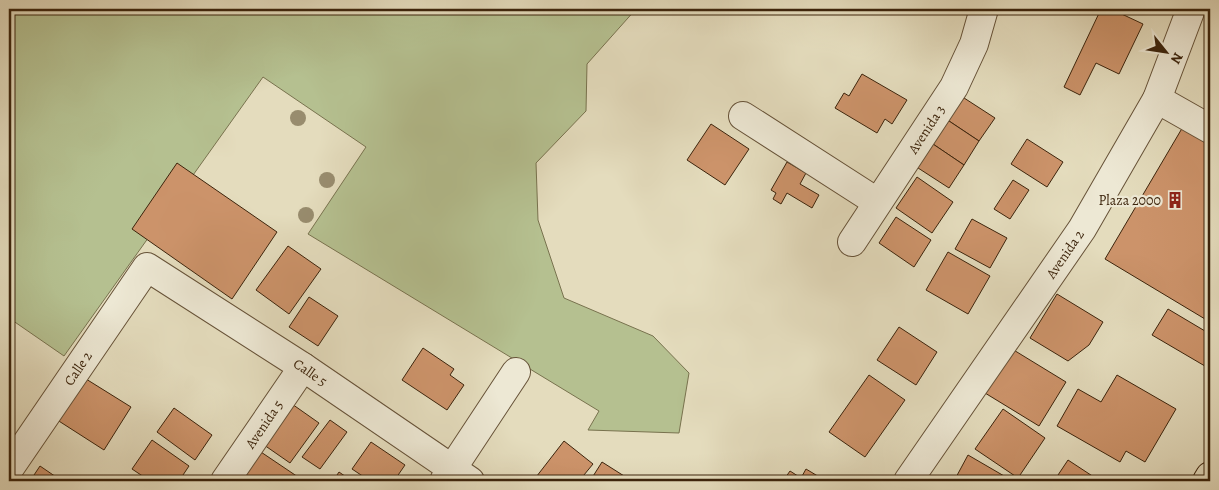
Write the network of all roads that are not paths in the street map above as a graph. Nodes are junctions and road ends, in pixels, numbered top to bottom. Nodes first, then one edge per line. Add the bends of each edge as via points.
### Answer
1 (984, 9) edge
2 (1191, 9) edge
3 (1157, 99) junction
4 (743, 116) dead end
5 (1210, 129) edge
6 (877, 202) junction
7 (852, 242) dead end
8 (147, 266) joint
9 (303, 367) junction
10 (516, 372) dead end
11 (9, 469) edge
12 (1210, 476) edge
13 (456, 477) edge
14 (225, 481) edge
15 (908, 481) edge
16 (1207, 481) edge

1 - 6 street, Avenida 3 via 974,44 954,87
2 - 3 street, Avenida 2
3 - 5 street
3 - 15 street, Avenida 2 via 1082,228
4 - 6 street
6 - 7 street, Avenida 3
8 - 9 street, Calle 5
8 - 11 street, Calle 2
9 - 13 street, Calle 5
9 - 14 street, Avenida 5
10 - 13 street
12 - 16 main road

